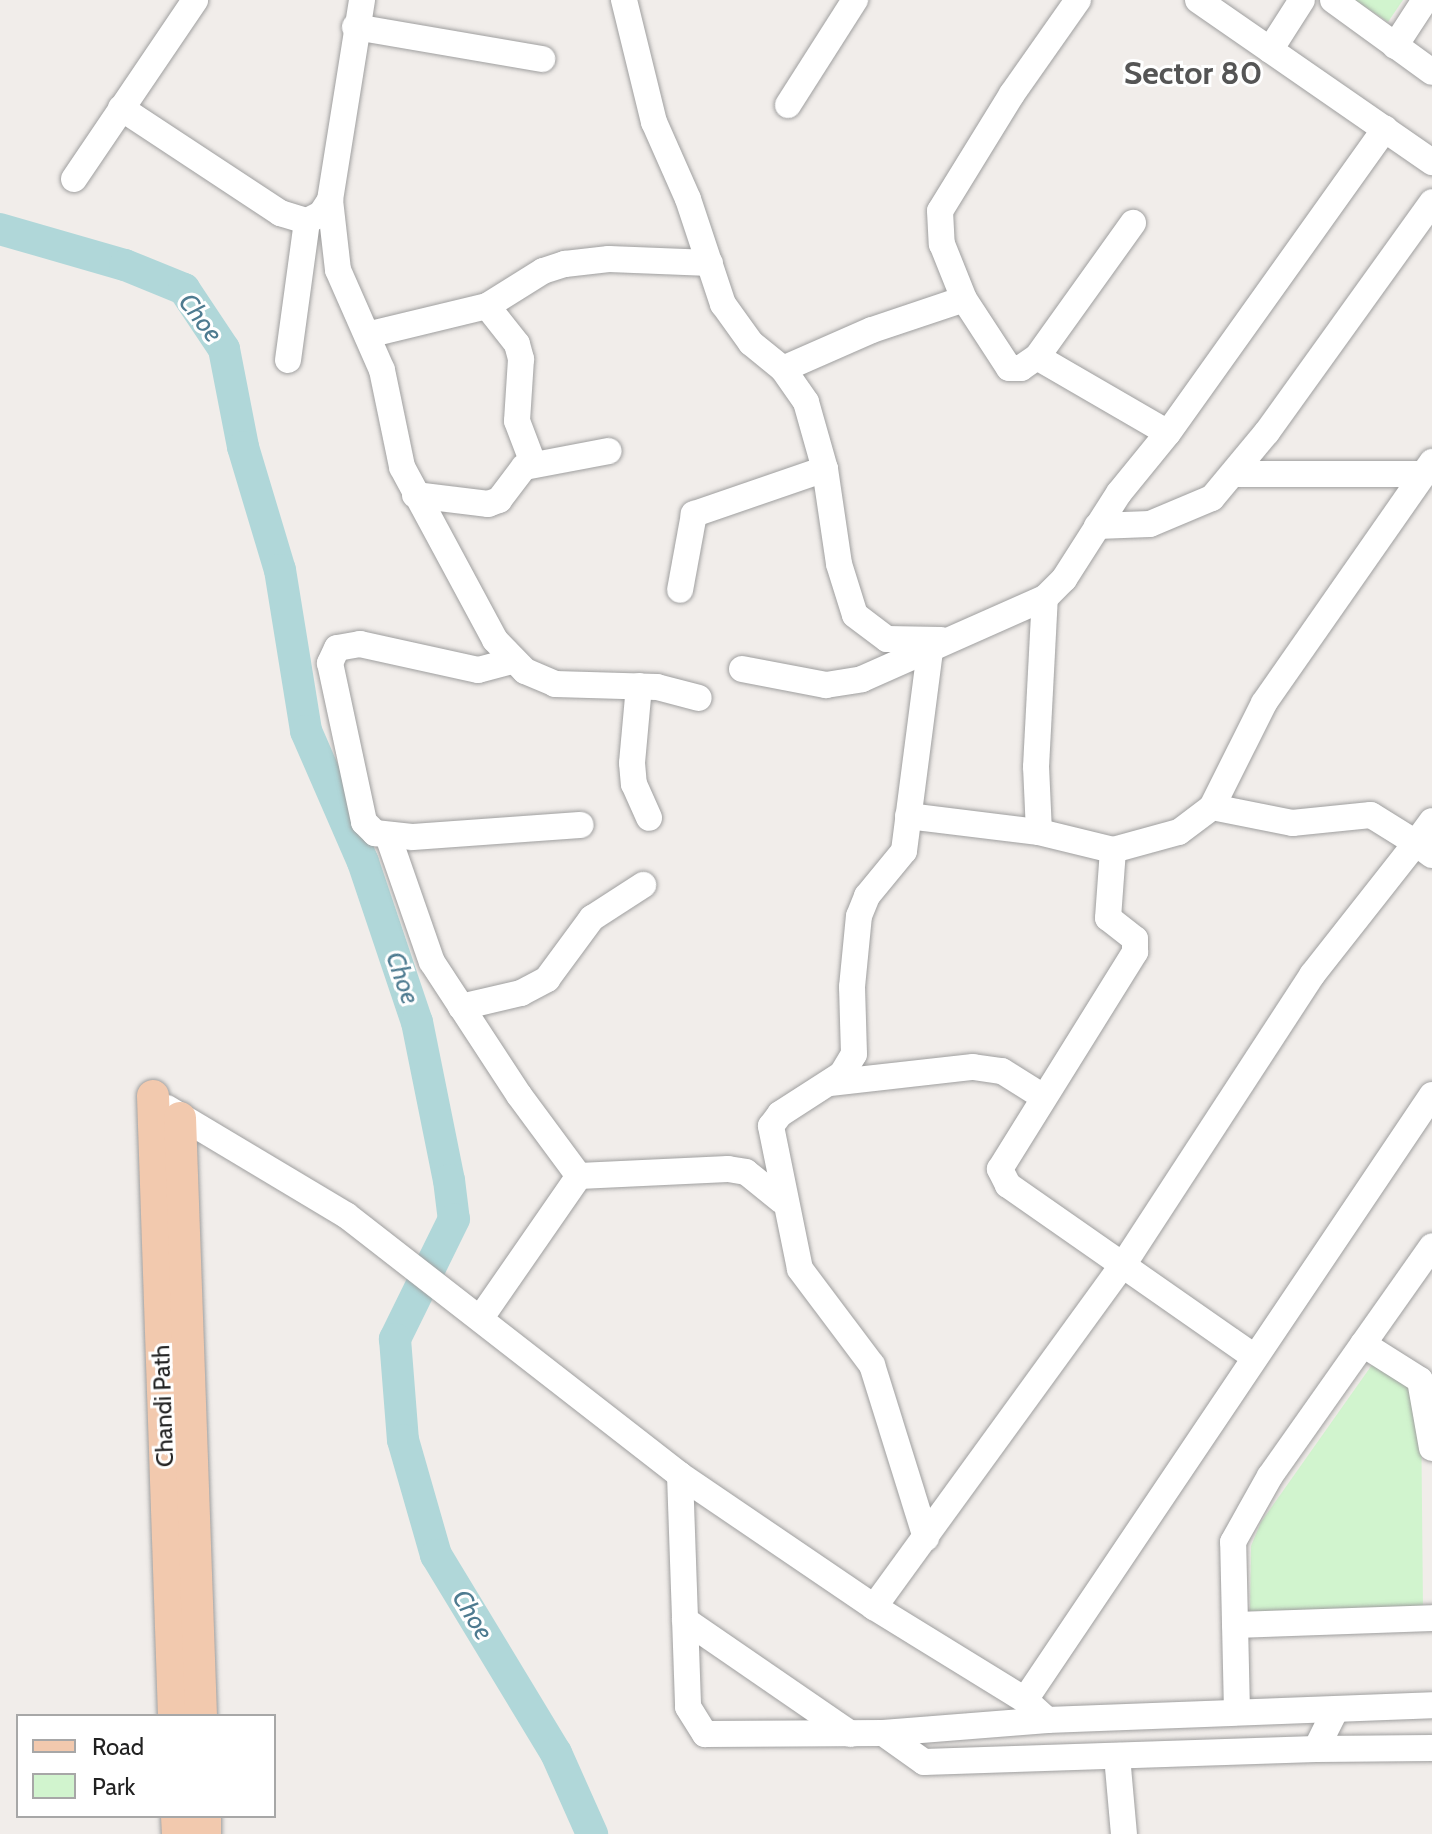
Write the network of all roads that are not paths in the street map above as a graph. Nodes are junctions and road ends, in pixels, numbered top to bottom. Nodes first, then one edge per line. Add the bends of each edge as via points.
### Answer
1 (195, 0) edge
2 (362, 0) edge
3 (624, 0) edge
4 (855, 0) edge
5 (1078, 0) edge
6 (1302, 0) edge
7 (1333, 0) edge
8 (1425, 0) edge
9 (1213, 4) edge
10 (355, 27) junction
11 (1395, 46) junction
12 (1270, 50) junction
13 (542, 59) dead end
14 (1432, 72) edge
15 (788, 105) dead end
16 (121, 108) junction
17 (1385, 129) junction
18 (1432, 162) edge
19 (74, 179) dead end
20 (330, 200) junction
21 (1432, 202) edge
22 (307, 221) junction
23 (1133, 223) dead end
24 (710, 263) junction
25 (964, 299) junction
26 (487, 306) junction
27 (367, 335) junction
28 (1037, 357) junction
29 (288, 360) dead end
30 (783, 369) junction
31 (1168, 433) junction
32 (609, 451) dead end
33 (533, 463) junction
34 (825, 469) junction
35 (1234, 474) junction
36 (1425, 481) edge
37 (415, 495) junction
38 (1097, 526) junction
39 (680, 590) dead end
40 (1045, 598) junction
41 (941, 644) junction
42 (512, 661) junction
43 (742, 669) dead end
44 (639, 686) junction
45 (699, 698) dead end
46 (1212, 807) junction
47 (908, 816) junction
48 (649, 818) dead end
49 (1432, 821) edge
50 (581, 825) dead end
51 (1039, 832) junction
52 (388, 836) junction
53 (1424, 849) edge
54 (1113, 850) junction
55 (643, 885) dead end
56 (461, 1007) junction
57 (830, 1083) junction
58 (1432, 1095) edge
59 (153, 1096) joint
60 (1042, 1096) junction
61 (180, 1118) junction
62 (579, 1176) junction
63 (782, 1201) junction
64 (1432, 1246) edge
65 (1125, 1262) junction
66 (473, 1309) junction
67 (1363, 1344) junction
68 (1253, 1356) junction
69 (1432, 1448) edge
70 (680, 1475) junction
71 (926, 1538) junction
72 (874, 1607) junction
73 (1432, 1618) edge
74 (685, 1620) junction
75 (1235, 1625) junction
76 (1025, 1700) junction
77 (1432, 1705) edge
78 (1335, 1711) junction
79 (1237, 1712) junction
80 (174, 1714) edge
81 (201, 1714) edge
82 (1047, 1720) junction
83 (883, 1733) junction
84 (851, 1734) junction
85 (1432, 1748) edge
86 (1316, 1749) junction
87 (1117, 1756) junction
88 (1124, 1834) edge

1 - 16 street
2 - 10 street
3 - 24 street via 654,122
4 - 15 street
5 - 25 street via 940,211 942,244
6 - 12 street
7 - 11 street
8 - 11 street
9 - 12 street
10 - 13 street
10 - 20 street
11 - 14 street
12 - 17 street
16 - 19 street
16 - 22 street via 280,213
17 - 18 street
17 - 31 street
20 - 22 street via 321,214
20 - 27 street via 338,270
21 - 35 street
22 - 29 street
23 - 28 street
24 - 26 street via 609,259 565,264 543,271
24 - 30 street via 737,326
25 - 28 street via 1009,368 1021,368
25 - 30 street via 872,330
26 - 27 street
26 - 33 street via 517,344 517,421
27 - 37 street via 382,370 402,467
28 - 31 street
30 - 34 street via 806,402
31 - 38 street
32 - 33 street
33 - 37 street via 499,500 488,504
34 - 39 street via 694,514
34 - 41 street via 839,564 855,615 872,632 900,642
35 - 36 street
35 - 38 street via 1212,498 1180,515 1150,524
36 - 46 street via 1264,703
37 - 42 street via 495,640
38 - 40 street via 1064,579
40 - 41 street
40 - 51 street via 1036,767
41 - 43 street via 862,679 826,685
41 - 47 street
42 - 44 street via 555,684
42 - 52 street via 478,670 360,644 337,648 330,663 360,811 375,833
44 - 45 street
44 - 48 street via 632,763
46 - 53 street via 1292,823 1371,815
46 - 54 street via 1179,832
47 - 51 street
47 - 57 street via 901,861 877,882 862,906 852,987 854,1054
49 - 53 street
50 - 52 street
51 - 54 street
52 - 56 street via 432,962
53 - 65 street via 1312,975
54 - 60 street via 1108,918 1135,939 1135,952
55 - 56 street via 592,918 547,979 521,993
56 - 62 street
57 - 60 street via 973,1067 1002,1071
57 - 63 street via 780,1114 771,1126
58 - 68 street
59 - 61 street
59 - 80 main road, Chandi Path
60 - 65 street via 1003,1156 1002,1177
61 - 66 street via 346,1215
61 - 81 main road, Chandi Path
62 - 63 street via 728,1169 746,1172
62 - 66 street
63 - 71 street via 800,1269 877,1376
64 - 67 street
65 - 68 street
65 - 71 street
66 - 70 street
67 - 69 street via 1420,1380
67 - 75 street via 1270,1476 1233,1542
68 - 76 street
70 - 72 street
70 - 74 street
71 - 72 street
72 - 76 street
73 - 75 street
74 - 84 street
74 - 84 street via 688,1707 697,1729 705,1734
75 - 79 street
76 - 82 street
77 - 78 street
78 - 79 street
78 - 86 street
79 - 82 street
82 - 83 street
83 - 84 street
83 - 87 street via 924,1762
85 - 86 street
86 - 87 street
87 - 88 street

